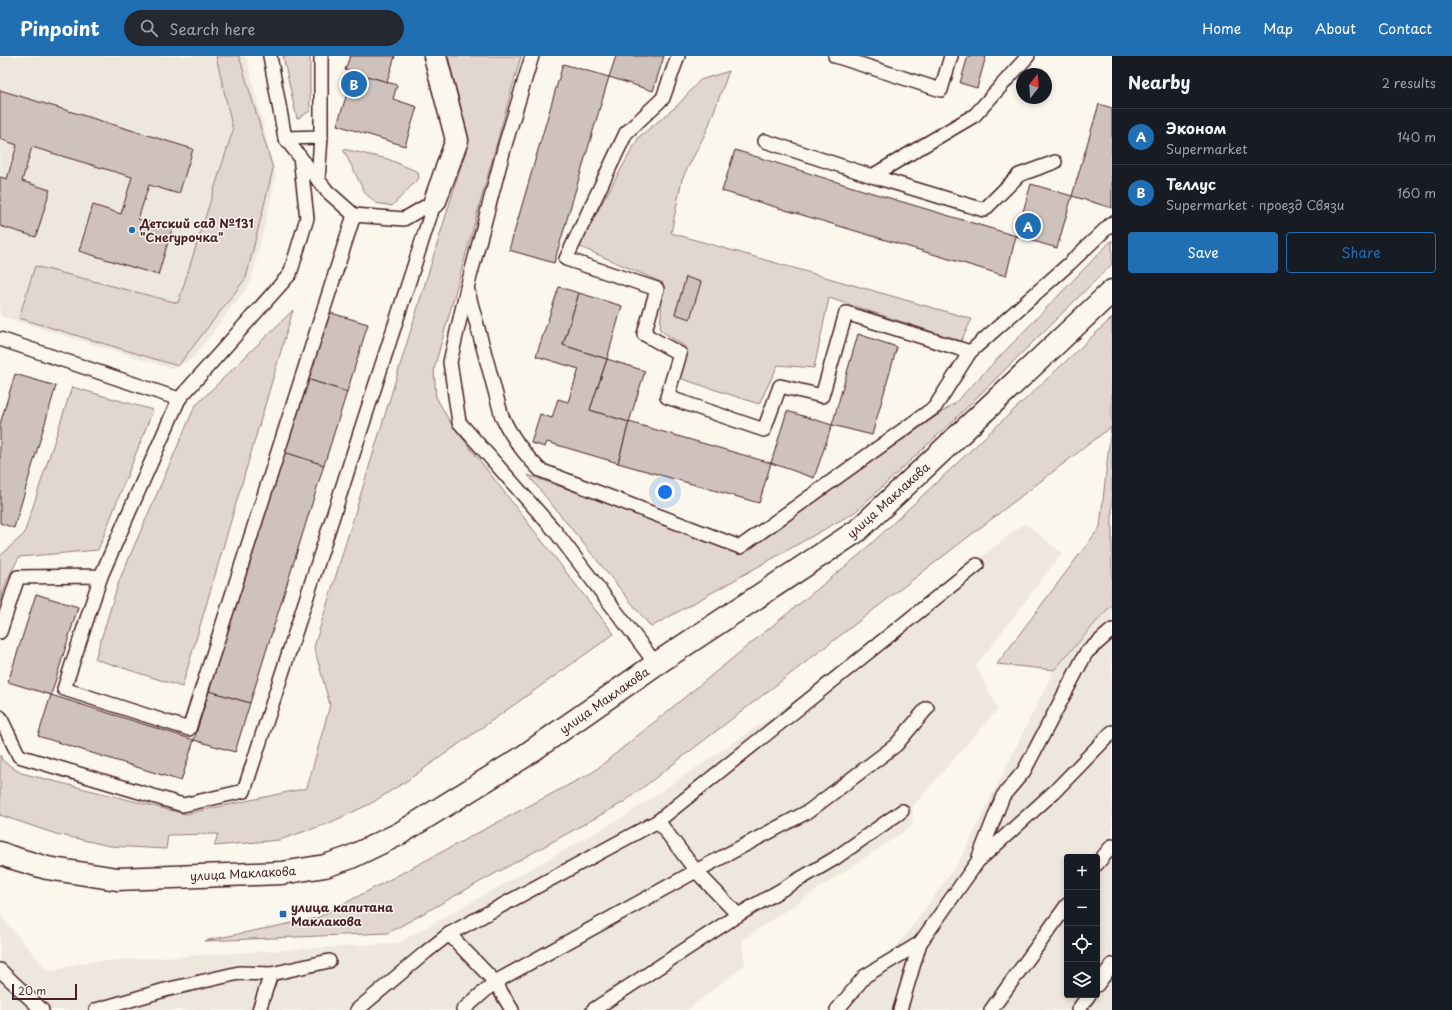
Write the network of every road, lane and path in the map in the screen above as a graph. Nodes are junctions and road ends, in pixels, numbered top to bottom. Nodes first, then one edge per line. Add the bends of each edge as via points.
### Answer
1 (270, 56) edge
2 (321, 56) edge
3 (435, 56) edge
4 (532, 56) edge
5 (678, 56) edge
6 (835, 56) edge
7 (951, 56) edge
8 (1028, 56) edge
9 (321, 137) junction
10 (285, 138) junction
11 (765, 141) dead end
12 (300, 157) junction
13 (1055, 162) dead end
14 (872, 176) junction
15 (318, 180) junction
16 (435, 201) junction
17 (354, 215) junction
18 (1112, 223) edge
19 (467, 288) junction
20 (1112, 291) edge
21 (0, 339) edge
22 (970, 352) junction
23 (179, 399) junction
24 (977, 565) dead end
25 (101, 576) junction
26 (1112, 630) edge
27 (0, 632) edge
28 (656, 664) junction
29 (927, 708) dead end
30 (0, 717) edge
31 (1112, 732) edge
32 (902, 811) dead end
33 (658, 821) junction
34 (1112, 846) edge
35 (0, 853) edge
36 (1100, 860) edge
37 (978, 861) junction
38 (696, 871) junction
39 (1064, 909) edge
40 (738, 915) junction
41 (450, 934) junction
42 (920, 943) junction
43 (329, 961) dead end
44 (1112, 965) edge
45 (0, 970) edge
46 (271, 974) junction
47 (1100, 981) edge
48 (495, 982) junction
49 (1087, 998) edge
50 (42, 1010) edge
51 (96, 1010) edge
52 (259, 1010) edge
53 (357, 1010) edge
54 (463, 1010) edge
55 (512, 1010) edge
56 (593, 1010) edge
57 (837, 1010) edge
58 (900, 1010) edge
59 (990, 1010) edge
60 (1078, 1010) edge

1 - 10 lane
2 - 9 lane
3 - 16 street via 457,140
4 - 19 lane
5 - 22 lane via 663,98 626,133 566,259 657,289 644,334 680,354 667,397 764,430 780,386 822,396 846,314
6 - 7 lane via 941,90
8 - 14 lane via 975,115
9 - 10 lane
9 - 15 lane
10 - 12 lane
11 - 14 lane
12 - 15 lane
12 - 23 lane via 307,218 290,274
13 - 14 lane via 1019,175 984,210
15 - 17 lane
16 - 17 lane via 404,219
16 - 30 lane via 244,791 183,805 19,756
17 - 25 lane via 189,729 64,689
18 - 22 lane
19 - 22 lane via 502,417 511,436 540,470 740,547 935,407
19 - 28 lane via 450,362 459,422 555,531
20 - 28 street, улица Маклакова via 857,531
21 - 23 lane
23 - 25 lane
24 - 33 lane
25 - 27 lane via 18,577
26 - 37 lane via 1086,654 1024,772 1003,796
28 - 35 street, улица Маклакова via 520,759 399,834 349,858 325,866 289,872 117,879 47,868
29 - 38 lane via 896,745 809,811
31 - 37 lane via 1054,791
32 - 40 lane via 834,860
33 - 38 lane
33 - 41 lane
34 - 36 lane
37 - 42 lane
38 - 40 lane
38 - 48 lane
39 - 59 lane
40 - 56 lane
41 - 48 lane
41 - 53 lane
42 - 57 lane via 865,976
42 - 58 lane
43 - 46 lane
44 - 47 lane
45 - 50 lane
46 - 51 lane via 238,973
46 - 52 lane
48 - 54 lane
48 - 55 lane
49 - 60 lane

